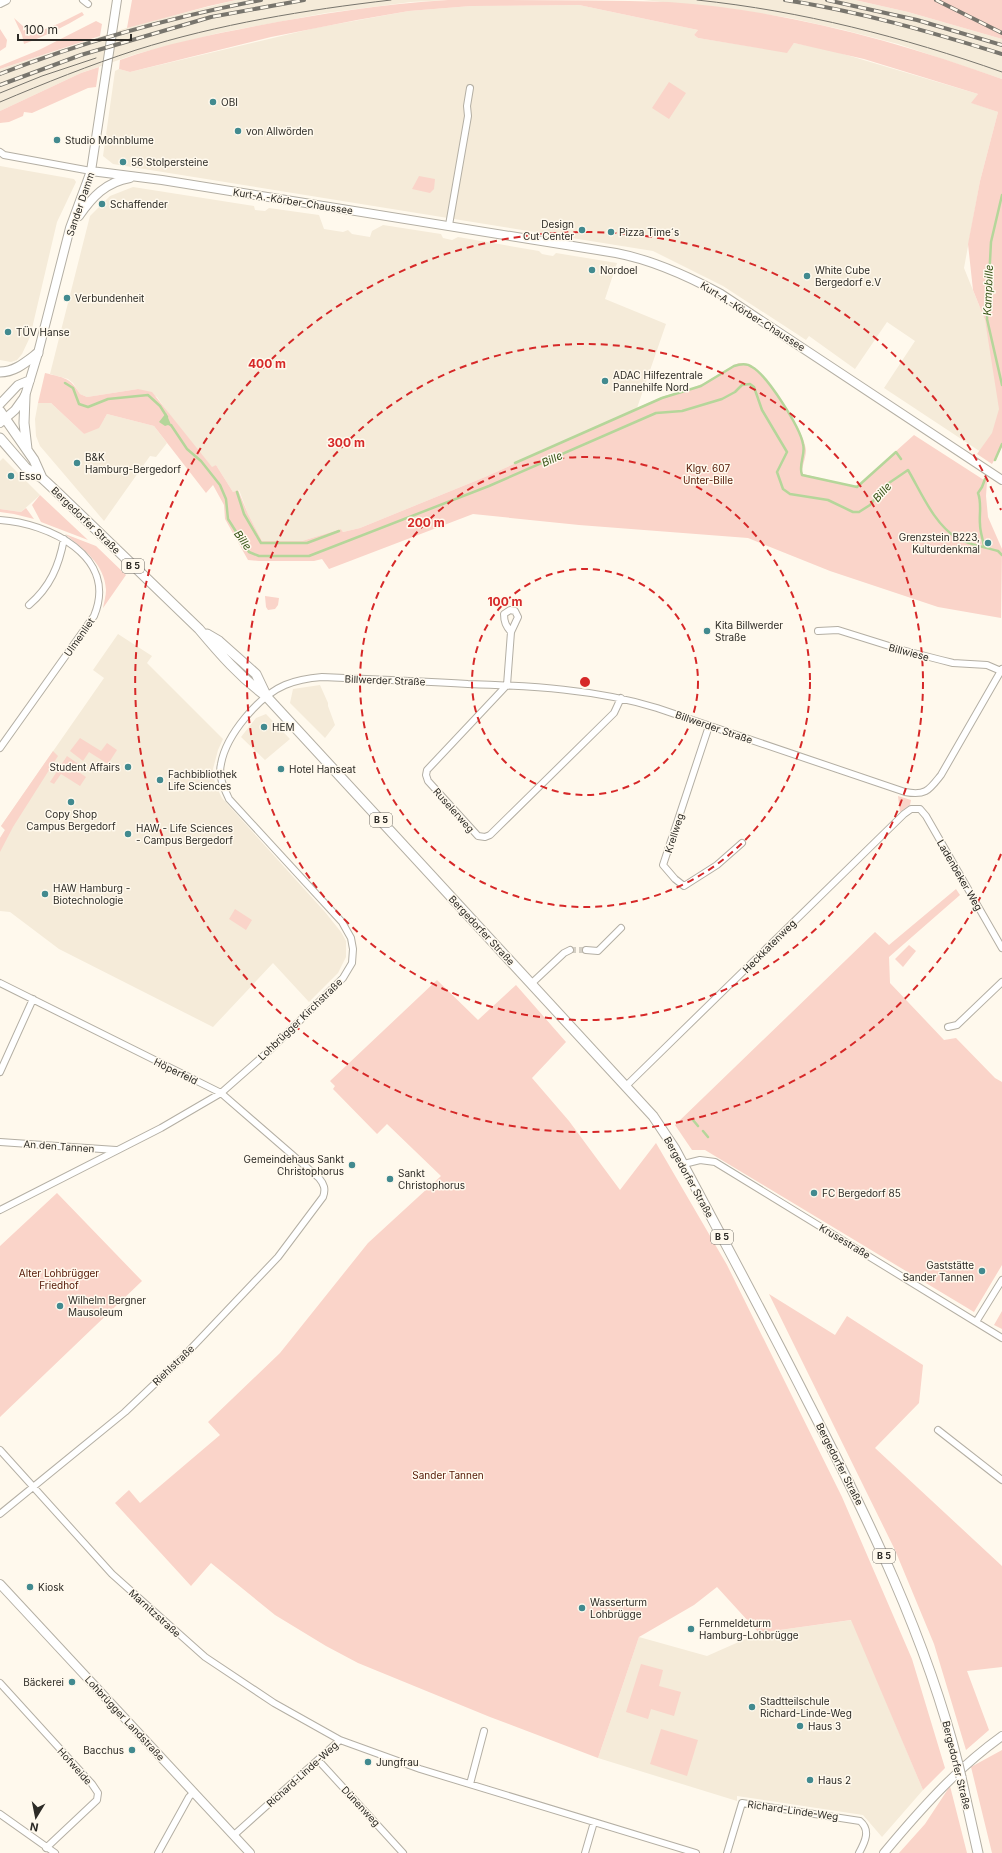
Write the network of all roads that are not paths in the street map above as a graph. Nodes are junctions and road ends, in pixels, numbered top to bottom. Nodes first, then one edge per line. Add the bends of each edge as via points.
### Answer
1 (6, 0) edge
2 (117, 0) edge
3 (0, 3) edge
4 (470, 88) dead end
5 (1, 154) edge
6 (92, 171) junction
7 (137, 176) junction
8 (449, 225) junction
9 (70, 228) junction
10 (38, 353) junction
11 (0, 372) edge
12 (30, 380) junction
13 (25, 396) junction
14 (0, 404) edge
15 (0, 410) edge
16 (2, 421) edge
17 (0, 438) edge
18 (28, 452) junction
19 (42, 478) junction
20 (1002, 480) edge
21 (0, 520) edge
22 (64, 539) junction
23 (28, 605) dead end
24 (818, 631) dead end
25 (511, 632) dead end
26 (1002, 670) edge
27 (506, 685) junction
28 (266, 696) junction
29 (621, 698) junction
30 (709, 726) junction
31 (0, 748) edge
32 (914, 808) joint
33 (742, 843) dead end
34 (621, 928) dead end
35 (1002, 948) edge
36 (570, 950) tunnel mouth
37 (586, 950) tunnel mouth
38 (1002, 982) edge
39 (0, 983) edge
40 (532, 983) junction
41 (33, 999) junction
42 (948, 1027) dead end
43 (0, 1072) edge
44 (626, 1086) junction
45 (221, 1093) junction
46 (0, 1142) edge
47 (118, 1150) junction
48 (684, 1164) junction
49 (324, 1194) joint
50 (0, 1210) edge
51 (1002, 1280) edge
52 (976, 1322) junction
53 (1002, 1338) edge
54 (938, 1430) dead end
55 (0, 1450) edge
56 (1002, 1480) edge
57 (33, 1486) junction
58 (0, 1514) edge
59 (0, 1584) edge
60 (0, 1683) edge
61 (484, 1731) dead end
62 (1002, 1736) edge
63 (340, 1740) junction
64 (318, 1760) junction
65 (959, 1771) junction
66 (470, 1784) junction
67 (194, 1792) junction
68 (0, 1814) edge
69 (594, 1822) junction
70 (234, 1835) junction
71 (46, 1848) junction
72 (55, 1853) edge
73 (158, 1853) edge
74 (250, 1853) edge
75 (404, 1853) edge
76 (585, 1853) edge
77 (696, 1853) edge
78 (727, 1853) edge
79 (859, 1853) edge
80 (884, 1853) edge
81 (978, 1853) edge

1 - 3 main road
2 - 6 main road, Sander Damm
4 - 8 street via 467,123
5 - 6 street, Kurt-A.-Körber-Chaussee
6 - 7 main road, Kurt-A.-Körber-Chaussee
6 - 9 main road, Sander Damm
7 - 8 main road, Kurt-A.-Körber-Chaussee
7 - 9 main road, Kurt-A.-Körber-Chaussee via 115,182 97,193
8 - 20 main road, Kurt-A.-Körber-Chaussee via 624,254 687,276 722,294
9 - 10 main road, Sander Damm
10 - 11 main road via 20,366
10 - 12 main road, Sander Damm
12 - 13 main road, Sander Damm
12 - 14 main road via 18,385
13 - 16 main road, Sander Damm
13 - 18 main road via 24,423
15 - 16 main road, Bergedorfer Straße / B 5
16 - 18 main road, Bergedorfer Straße / B 5
17 - 19 main road, Bergedorfer Straße / B 5 via 26,468
18 - 19 main road, Bergedorfer Straße / B 5
19 - 28 main road, Bergedorfer Straße / B 5 via 199,629 247,682
21 - 22 street, Ulmenliet via 21,522
22 - 23 street via 53,576 37,598
22 - 31 street, Ulmenliet via 82,553 95,571 100,592 97,609
24 - 26 street, Billwiese via 838,630 947,662 987,665
25 - 27 street
26 - 30 street, Billwerder Straße via 941,775 922,793 905,792
27 - 28 street, Billwerder Straße via 322,677 285,685
27 - 29 street, Billwerder Straße via 598,693
27 - 29 street, Ruselerweg via 426,774 428,781 476,833 483,837 490,835 614,713
28 - 40 main road, Bergedorfer Straße / B 5
28 - 45 street, Lohbrügger Kirchstraße via 250,711 228,745 220,764 223,784 229,799 342,922 351,938 352,963 343,978 270,1050
29 - 30 street, Billwerder Straße
30 - 33 street, Krellweg via 663,865 674,879 684,886 717,865
32 - 35 street, Ladenbeker Weg via 922,810 926,816
32 - 44 street, Heckkatenweg via 904,814
34 - 37 street via 598,951
36 - 40 street
38 - 42 street via 957,1025
39 - 41 street, Höperfeld
40 - 44 main road, Bergedorfer Straße / B 5
41 - 43 street
41 - 45 street, Höperfeld
44 - 48 main road, Bergedorfer Straße / B 5 via 652,1116
45 - 47 street, Lohbrügger Kirchstraße
45 - 49 street, Höperfeld via 319,1178 324,1185
46 - 47 street, An den Tannen
47 - 50 street, Lohbrügger Kirchstraße
48 - 52 street, Krusestraße via 700,1160 715,1162
48 - 65 main road, Bergedorfer Straße / B 5 via 853,1490 890,1569 922,1650
49 - 57 street, Riehlstraße via 278,1257 183,1357 125,1412
51 - 52 street
52 - 53 street, Krusestraße
54 - 56 street
55 - 57 street, Marnitzstraße
57 - 58 street, Riehlstraße
57 - 63 street, Marnitzstraße via 112,1574 205,1657 274,1703
59 - 67 main road, Lohbrügger Landstraße
60 - 71 street, Hofweide via 98,1793 97,1800
61 - 66 street
62 - 65 main road
63 - 64 street, Richard-Linde-Weg
63 - 66 street, Richard-Linde-Weg
64 - 70 street, Richard-Linde-Weg
64 - 75 street, Dünenweg
65 - 80 main road via 913,1818
65 - 81 main road, Bergedorfer Straße / B 5
66 - 69 street, Richard-Linde-Weg
67 - 70 main road, Lohbrügger Landstraße
67 - 73 street
68 - 71 street
69 - 76 street
69 - 77 street, Richard-Linde-Weg
70 - 74 main road, Lohbrügger Landstraße
71 - 72 street
78 - 79 street, Richard-Linde-Weg via 742,1803 860,1821 866,1834

